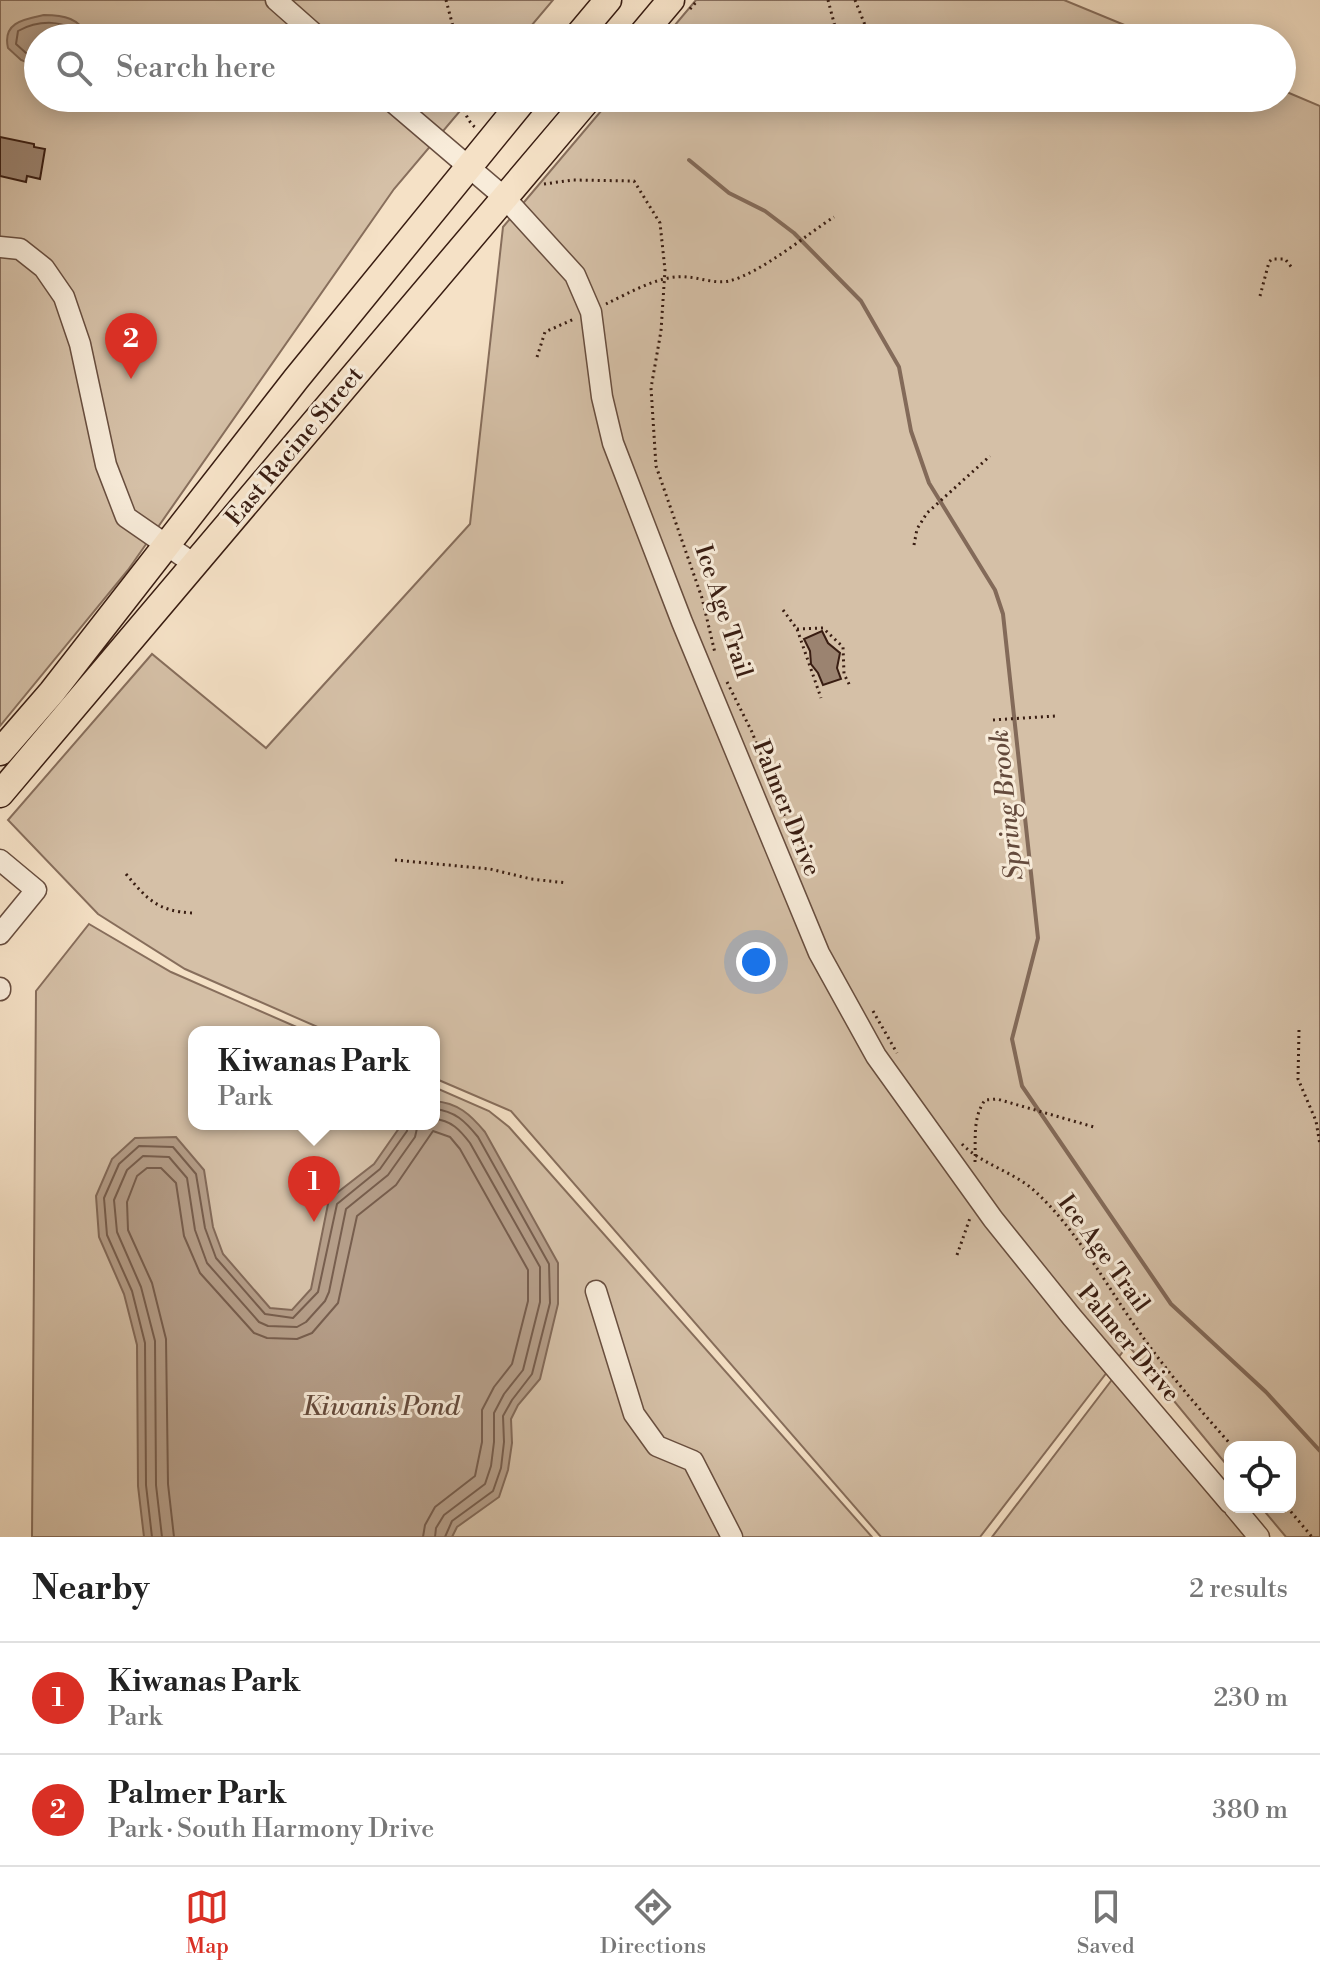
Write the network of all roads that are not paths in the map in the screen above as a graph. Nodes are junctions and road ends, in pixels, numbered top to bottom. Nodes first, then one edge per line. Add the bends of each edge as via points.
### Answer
1 (276, 0) edge
2 (608, 0) edge
3 (671, 0) edge
4 (303, 24) edge
5 (588, 24) edge
6 (651, 24) edge
7 (404, 112) edge
8 (513, 112) edge
9 (577, 112) edge
10 (468, 167) junction
11 (504, 197) junction
12 (0, 247) edge
13 (167, 547) junction
14 (194, 564) junction
15 (0, 752) edge
16 (0, 794) edge
17 (0, 860) edge
18 (0, 934) edge
19 (596, 1291) dead end
20 (1224, 1496) edge
21 (1239, 1513) edge
22 (732, 1537) edge
23 (1259, 1537) edge

1 - 4 street
2 - 5 main road
3 - 6 main road
7 - 10 street, Palmer Drive
8 - 10 main road, East Racine Street
9 - 11 main road, East Racine Street
10 - 11 street, Palmer Drive
10 - 13 main road, East Racine Street
11 - 14 main road, East Racine Street
11 - 20 street, Palmer Drive via 575,275 591,312 613,443 819,953 876,1056 987,1211
12 - 13 street via 20,249 44,268 64,297 116,496 126,517
13 - 14 street
13 - 15 main road, East Racine Street
14 - 16 main road, East Racine Street
17 - 18 street via 36,890
19 - 22 street via 634,1414 657,1446 693,1461
21 - 23 street, Palmer Drive

